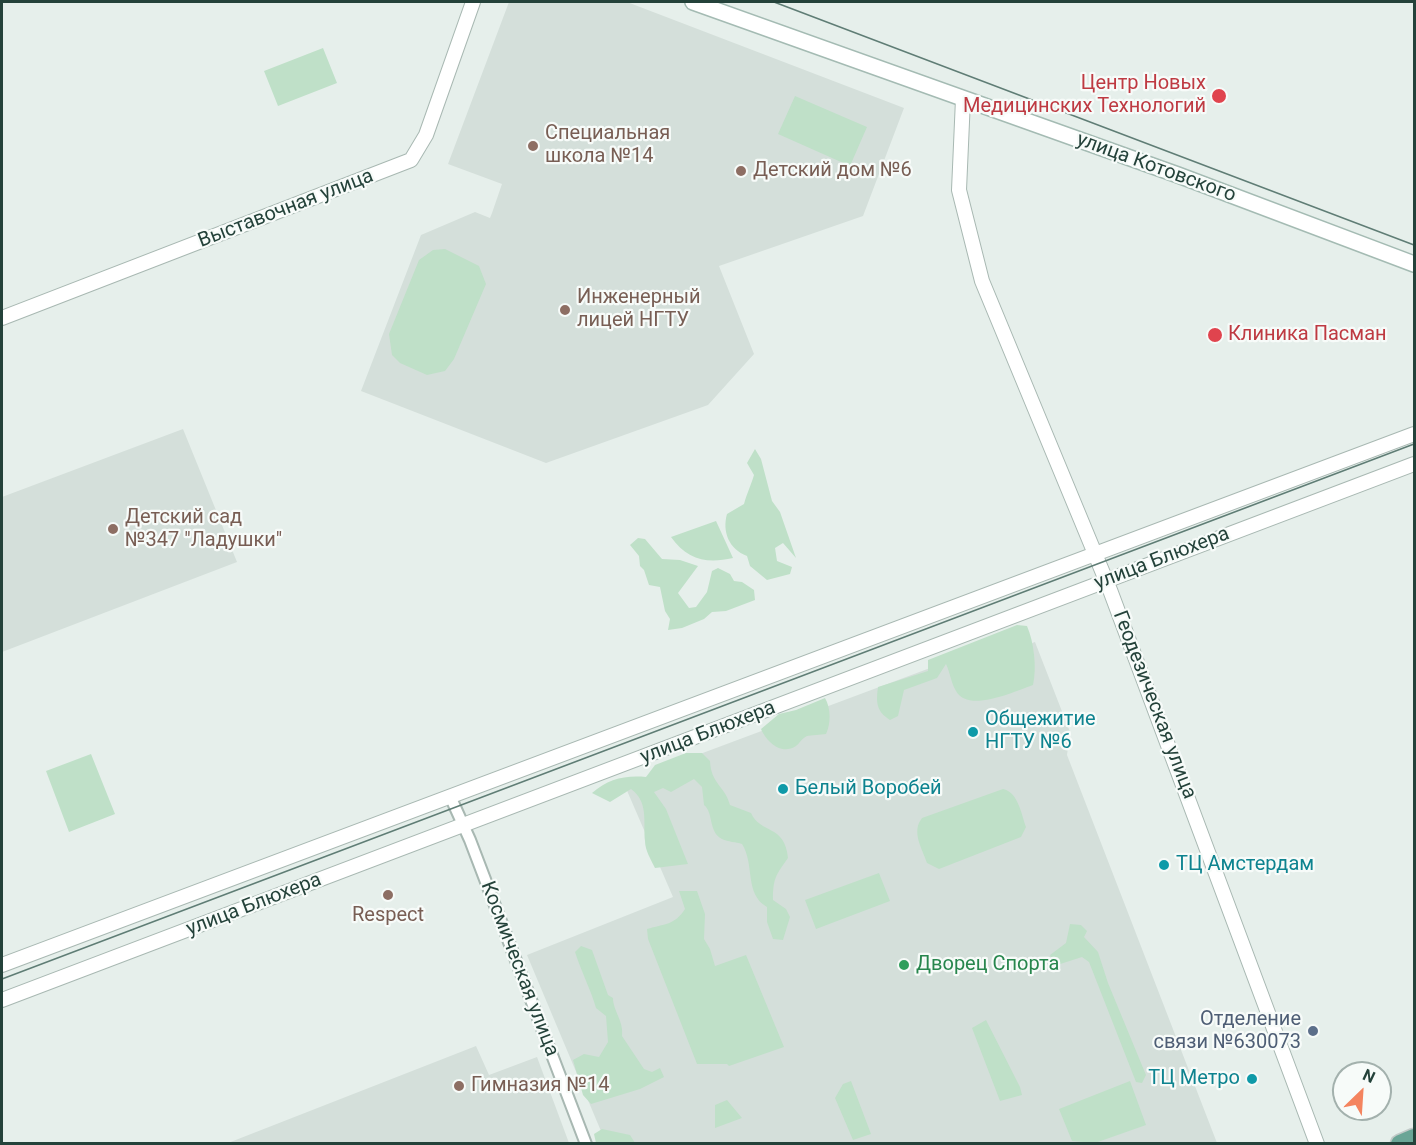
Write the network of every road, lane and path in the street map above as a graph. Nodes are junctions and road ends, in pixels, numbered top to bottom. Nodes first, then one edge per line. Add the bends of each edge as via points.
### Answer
1 (473, 2) edge
2 (693, 2) edge
3 (963, 99) junction
4 (1414, 264) edge
5 (2, 318) edge
6 (1414, 434) edge
7 (1414, 464) edge
8 (1097, 555) junction
9 (1106, 580) junction
10 (450, 796) junction
11 (464, 826) junction
12 (2, 965) edge
13 (2, 1000) edge
14 (1414, 1138) edge
15 (1316, 1142) edge
16 (586, 1143) edge
17 (1400, 1143) edge

1 - 5 street, Выставочная улица via 426,135 411,160
2 - 3 main road, улица Котовского
3 - 4 main road, улица Котовского
3 - 8 street, Геодезическая улица via 959,190 982,281
6 - 8 street, улица Блюхера
7 - 9 street, улица Блюхера
8 - 9 street, Геодезическая улица
8 - 10 street, улица Блюхера
9 - 11 street, улица Блюхера
9 - 15 street, Геодезическая улица
10 - 11 street, Космическая улица
10 - 12 street, улица Блюхера
11 - 13 street, улица Блюхера
11 - 16 street, Космическая улица
14 - 17 main road

